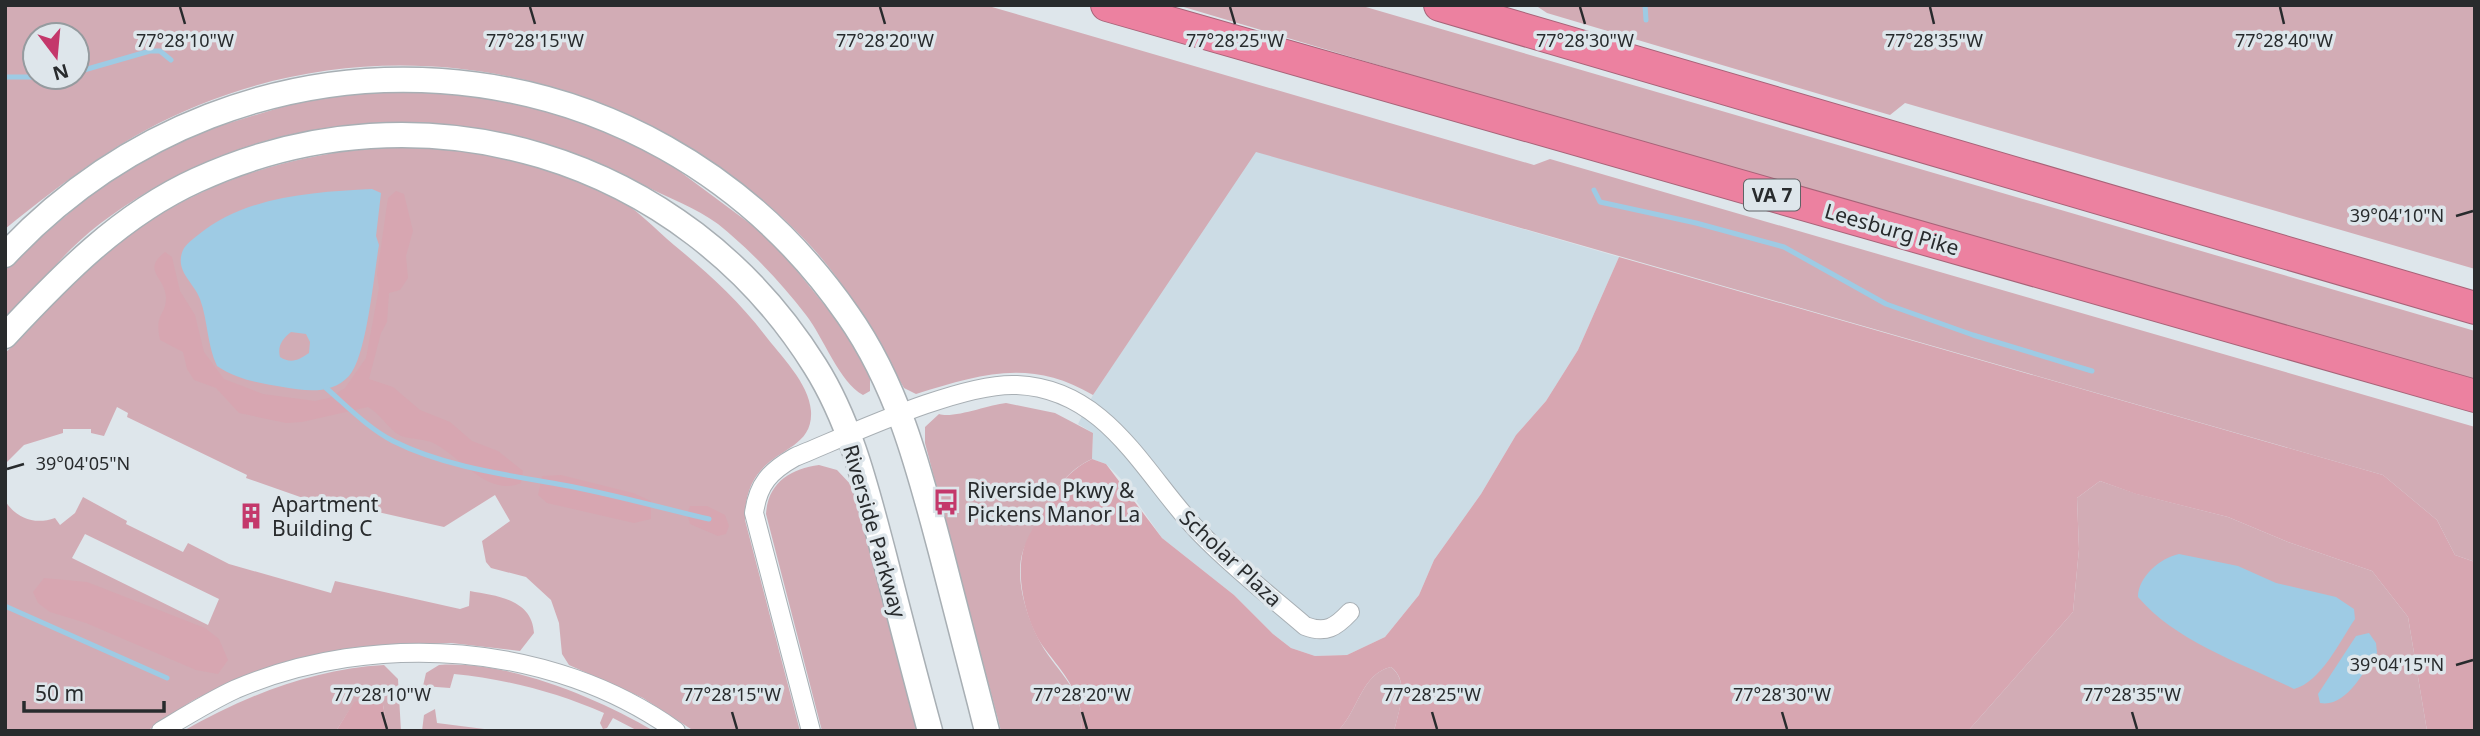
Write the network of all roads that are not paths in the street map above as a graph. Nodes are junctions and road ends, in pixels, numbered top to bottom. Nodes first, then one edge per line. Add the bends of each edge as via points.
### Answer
1 (1107, 5) edge
2 (1440, 5) edge
3 (5, 255) edge
4 (2415, 291) junction
5 (2475, 300) edge
6 (2475, 308) edge
7 (5, 335) edge
8 (2437, 385) junction
9 (2475, 396) edge
10 (2475, 404) edge
11 (901, 415) junction
12 (847, 435) junction
13 (1350, 612) dead end
14 (161, 731) edge
15 (676, 731) edge
16 (811, 731) edge
17 (930, 731) edge
18 (987, 731) edge

1 - 8 highway, Leesburg Pike / VA 7
2 - 4 highway
3 - 11 main road via 72,191 111,164 215,111 316,84 360,79 416,78 509,88 636,130 736,192 785,236 843,307 882,370
4 - 5 highway
4 - 6 highway
7 - 12 main road, Riverside Parkway via 99,242 195,181 240,162 344,138 443,136 567,163 603,177 680,221 762,295 816,367
8 - 9 highway, Leesburg Pike / VA 7
8 - 10 highway
11 - 12 street, Scholar Plaza
11 - 13 street, Scholar Plaza via 1004,386 1034,387 1068,398 1116,431 1201,534 1306,626 1332,629
11 - 18 main road
12 - 16 street, Scholar Plaza via 779,466 759,488 754,513
12 - 17 main road, Riverside Parkway via 863,477
14 - 15 street via 225,694 277,676 346,658 411,653 460,654 542,669 590,685

